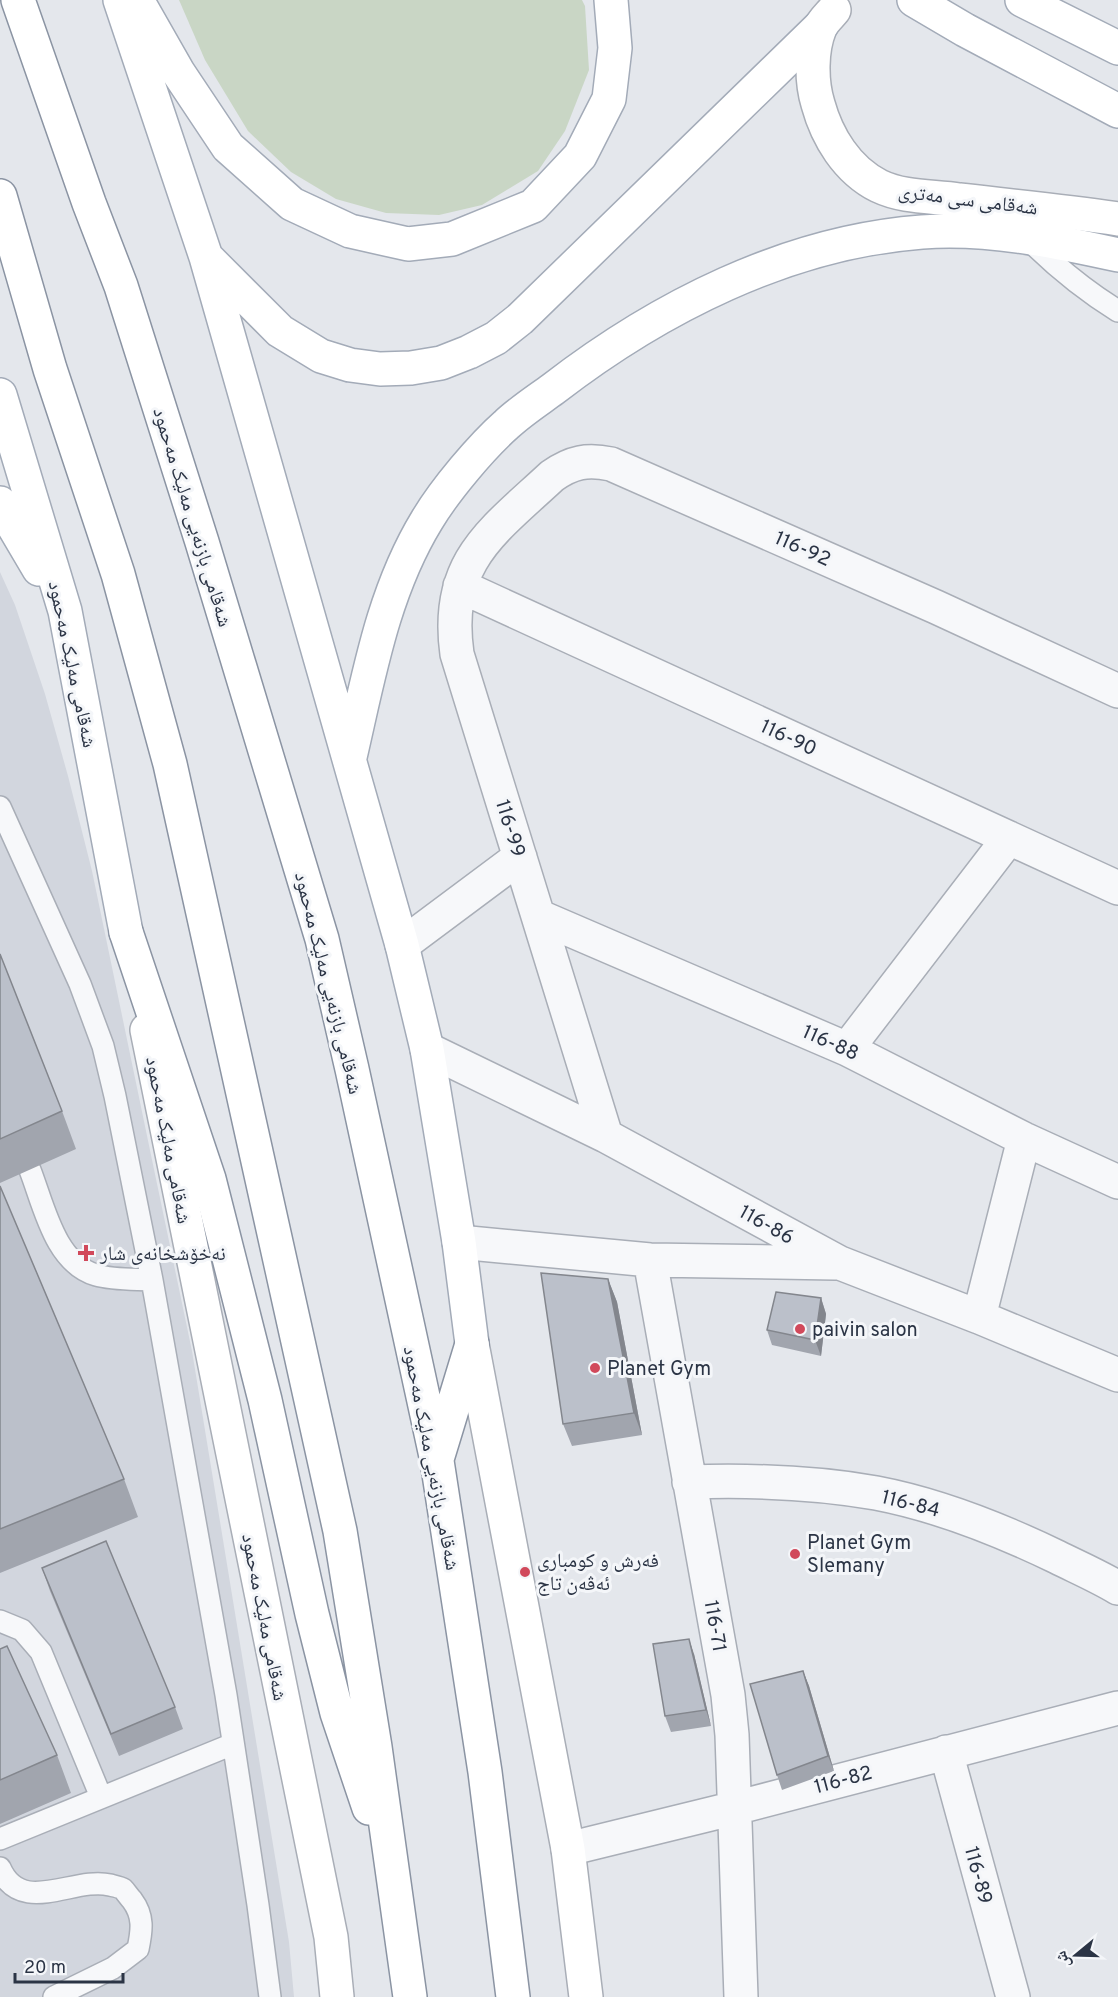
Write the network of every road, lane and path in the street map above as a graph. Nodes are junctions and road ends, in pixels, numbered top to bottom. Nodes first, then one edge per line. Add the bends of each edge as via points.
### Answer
1 (18, 0) edge
2 (120, 0) edge
3 (137, 0) edge
4 (611, 0) edge
5 (914, 0) edge
6 (1022, 0) edge
7 (1118, 48) edge
8 (1118, 111) edge
9 (0, 196) edge
10 (1118, 219) edge
11 (1027, 238) junction
12 (1118, 255) edge
13 (206, 257) junction
14 (1118, 311) edge
15 (0, 395) edge
16 (0, 503) edge
17 (498, 526) joint
18 (460, 586) junction
19 (65, 611) junction
20 (1118, 691) edge
21 (350, 758) junction
22 (0, 807) edge
23 (1009, 838) junction
24 (519, 857) junction
25 (1118, 888) edge
26 (538, 916) junction
27 (126, 932) junction
28 (402, 945) junction
29 (847, 1048) junction
30 (427, 1049) junction
31 (606, 1136) junction
32 (1024, 1139) junction
33 (30, 1170) dead end
34 (1118, 1182) edge
35 (459, 1242) junction
36 (650, 1260) junction
37 (840, 1263) junction
38 (152, 1280) junction
39 (979, 1317) junction
40 (472, 1344) junction
41 (1118, 1375) edge
42 (437, 1461) junction
43 (689, 1482) junction
44 (1118, 1588) edge
45 (0, 1621) edge
46 (1118, 1708) edge
47 (233, 1744) junction
48 (946, 1752) junction
49 (101, 1797) junction
50 (735, 1808) junction
51 (0, 1839) edge
52 (568, 1849) junction
53 (0, 1868) edge
54 (395, 1885) junction
55 (7, 1891) edge
56 (54, 1997) edge
57 (270, 1997) edge
58 (337, 1997) edge
59 (410, 1997) edge
60 (513, 1997) edge
61 (586, 1997) edge
62 (741, 1997) edge
63 (1013, 1997) edge

1 - 42 main road, شەقامی بازنەیی مەلیک مەحمود via 124,297 322,939
2 - 13 main road
3 - 4 main road via 178,72 228,147 292,204 350,231 408,244 452,239 533,206 580,156 609,99 615,48
5 - 8 main road
6 - 7 main road
9 - 54 main road via 118,574 170,764 340,1531
10 - 13 main road, شەقامی سی مەتری via 911,196 879,186 863,176 836,146 823,123 816,98 815,45 828,18 520,320 470,352 441,363 380,369 321,356 280,331
11 - 12 main road
11 - 14 lane via 1058,269
11 - 21 main road via 922,232 831,247 731,282 643,326 577,370 507,424 460,475 427,519 380,625
13 - 21 main road
15 - 19 main road, شەقامی مەلیک مەحمود
16 - 19 main road
17 - 18 street, 116-99 via 469,563
17 - 20 street, 116-92 via 565,466 580,461 611,464
18 - 23 street, 116-90
18 - 24 street, 116-99 via 455,608 457,654
19 - 27 main road, شەقامی مەلیک مەحمود
21 - 28 main road
22 - 38 lane via 80,984 103,1046
23 - 25 street, 116-90
23 - 29 street
24 - 26 street, 116-99
24 - 28 street
26 - 29 street, 116-88
26 - 31 street, 116-99
27 - 54 main road via 209,1179 266,1400 337,1713
27 - 58 main road, شەقامی مەلیک مەحمود via 331,1937
28 - 30 main road
29 - 32 street, 116-88
30 - 31 street, 116-86
30 - 35 main road
31 - 37 street, 116-86
32 - 34 street, 116-88
32 - 39 street
33 - 38 lane via 57,1239 73,1263 98,1275
35 - 36 street
35 - 40 main road
36 - 37 street
36 - 43 street, 116-71
37 - 39 street, 116-86
38 - 47 lane
39 - 41 street, 116-86
40 - 42 main road
40 - 52 main road
42 - 60 main road, شەقامی بازنەیی مەلیک مەحمود via 485,1772
43 - 44 street, 116-84 via 805,1484 877,1494 947,1512 1015,1537
43 - 50 street, 116-71 via 728,1695
45 - 49 lane via 22,1630 41,1652
46 - 48 street, 116-82
47 - 49 lane
47 - 57 lane
48 - 50 street, 116-82
48 - 63 street, 116-89
49 - 51 lane
50 - 52 street, 116-82
50 - 62 street, 116-71
52 - 61 main road
53 - 55 lane
54 - 59 main road
55 - 56 lane via 33,1893 101,1883 123,1888 137,1907 143,1925 138,1949 113,1968

